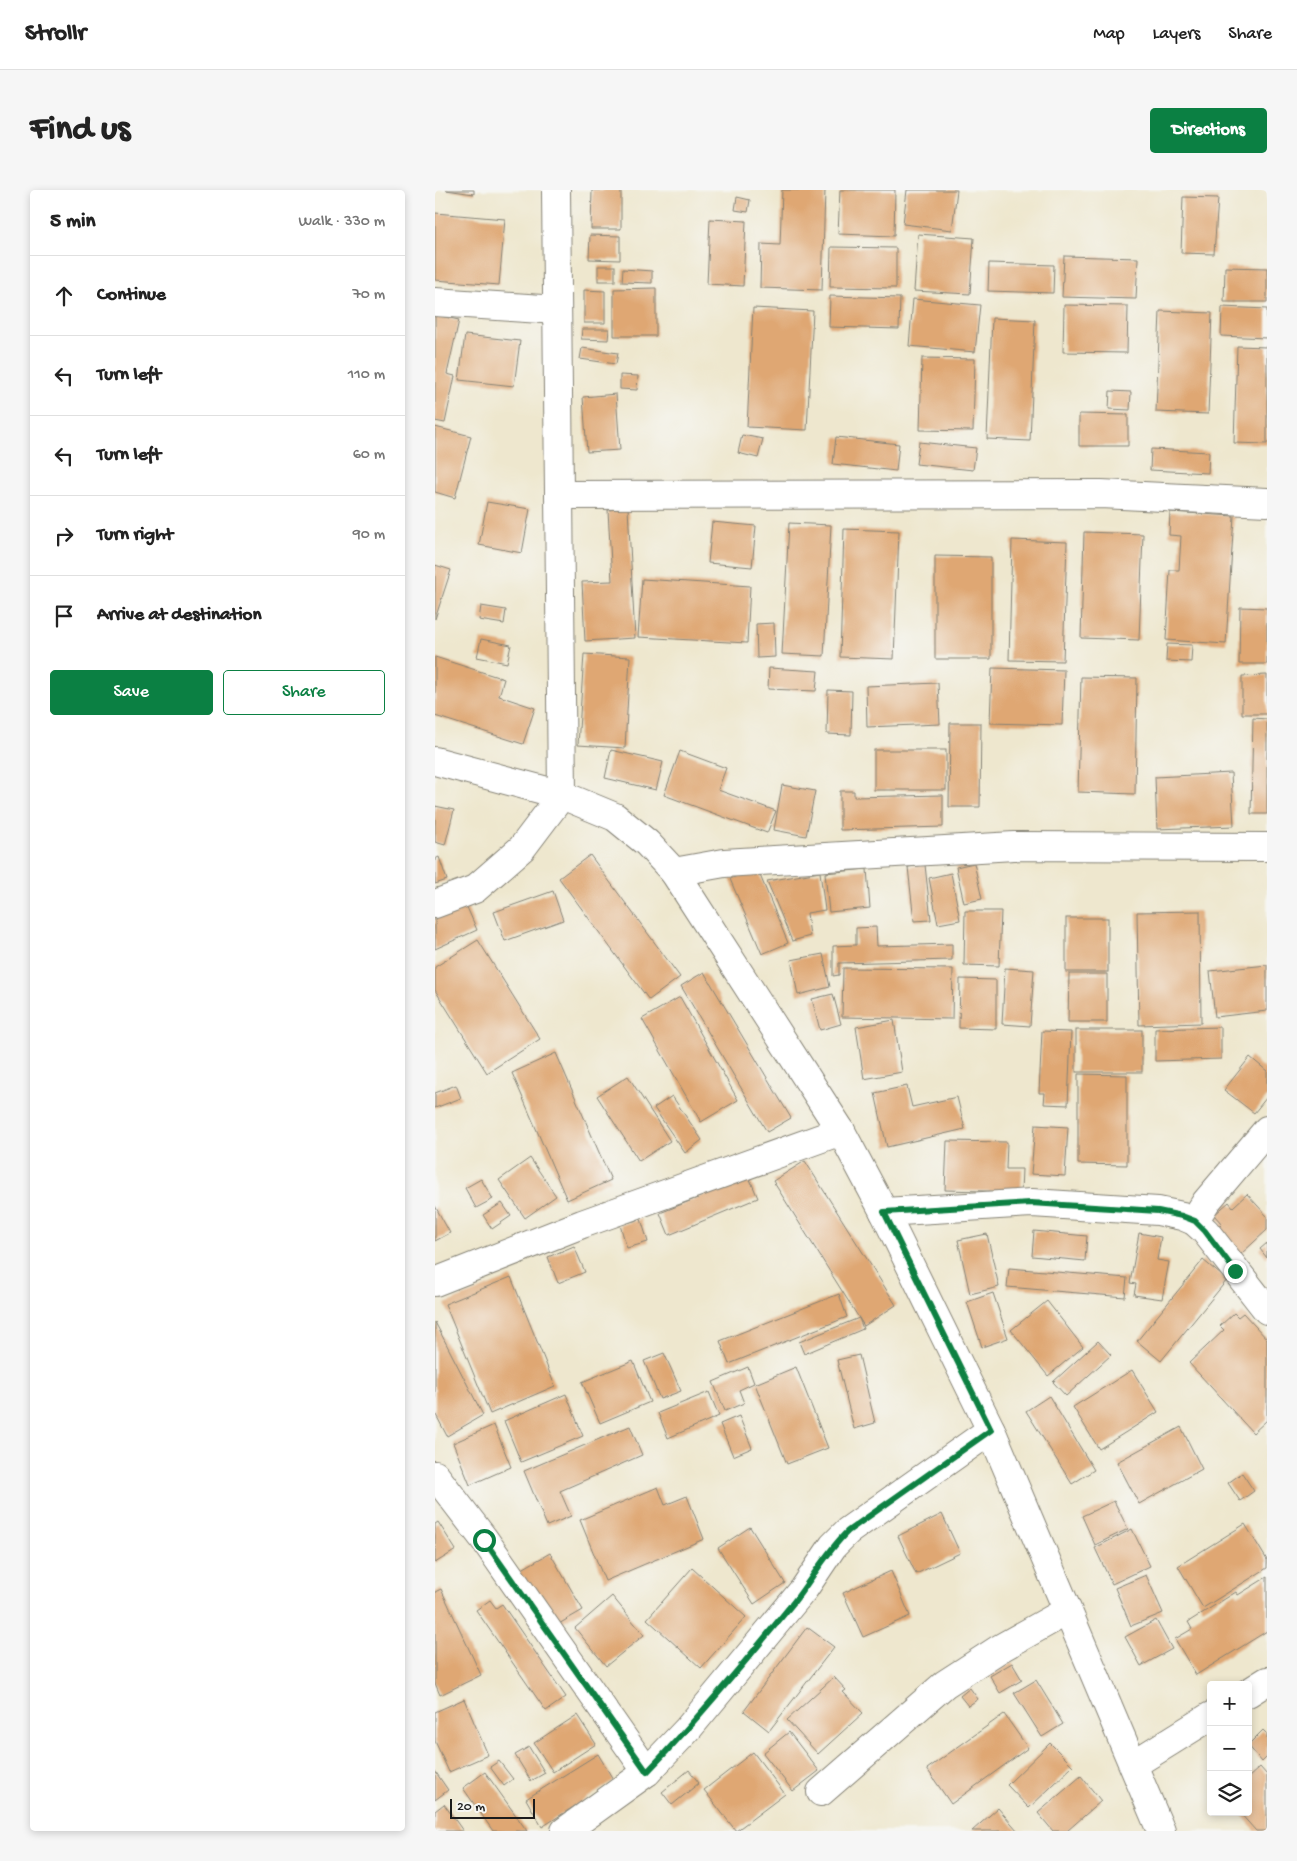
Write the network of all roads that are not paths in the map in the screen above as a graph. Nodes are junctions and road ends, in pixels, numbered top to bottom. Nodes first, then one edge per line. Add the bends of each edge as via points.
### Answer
1 (556, 190) edge
2 (435, 302) edge
3 (557, 310) junction
4 (559, 495) junction
5 (1267, 502) edge
6 (435, 761) edge
7 (562, 795) junction
8 (1267, 847) edge
9 (674, 872) junction
10 (435, 904) edge
11 (1267, 1130) edge
12 (841, 1131) junction
13 (884, 1212) junction
14 (1195, 1221) junction
15 (435, 1282) edge
16 (1267, 1310) edge
17 (991, 1430) junction
18 (435, 1475) edge
19 (1067, 1611) junction
20 (1267, 1681) edge
21 (1252, 1690) edge
22 (1207, 1718) edge
23 (1134, 1764) junction
24 (647, 1772) junction
25 (821, 1792) dead end
26 (565, 1831) edge
27 (1161, 1831) edge

1 - 3 street
2 - 3 street
3 - 4 street
4 - 5 street via 1101,494
4 - 7 street
6 - 7 street
7 - 9 street via 615,817 647,843
7 - 10 street via 522,848 475,889
8 - 9 street via 1014,846 723,863
9 - 12 street
11 - 14 street via 1205,1202
12 - 13 street
12 - 15 street via 582,1224
13 - 14 street via 1031,1203 1158,1211
13 - 17 street
14 - 16 street
17 - 19 street
17 - 24 street via 848,1531 687,1730
18 - 24 street
19 - 23 street
19 - 25 street via 945,1684
20 - 21 street
22 - 23 street
23 - 27 street
24 - 26 street

